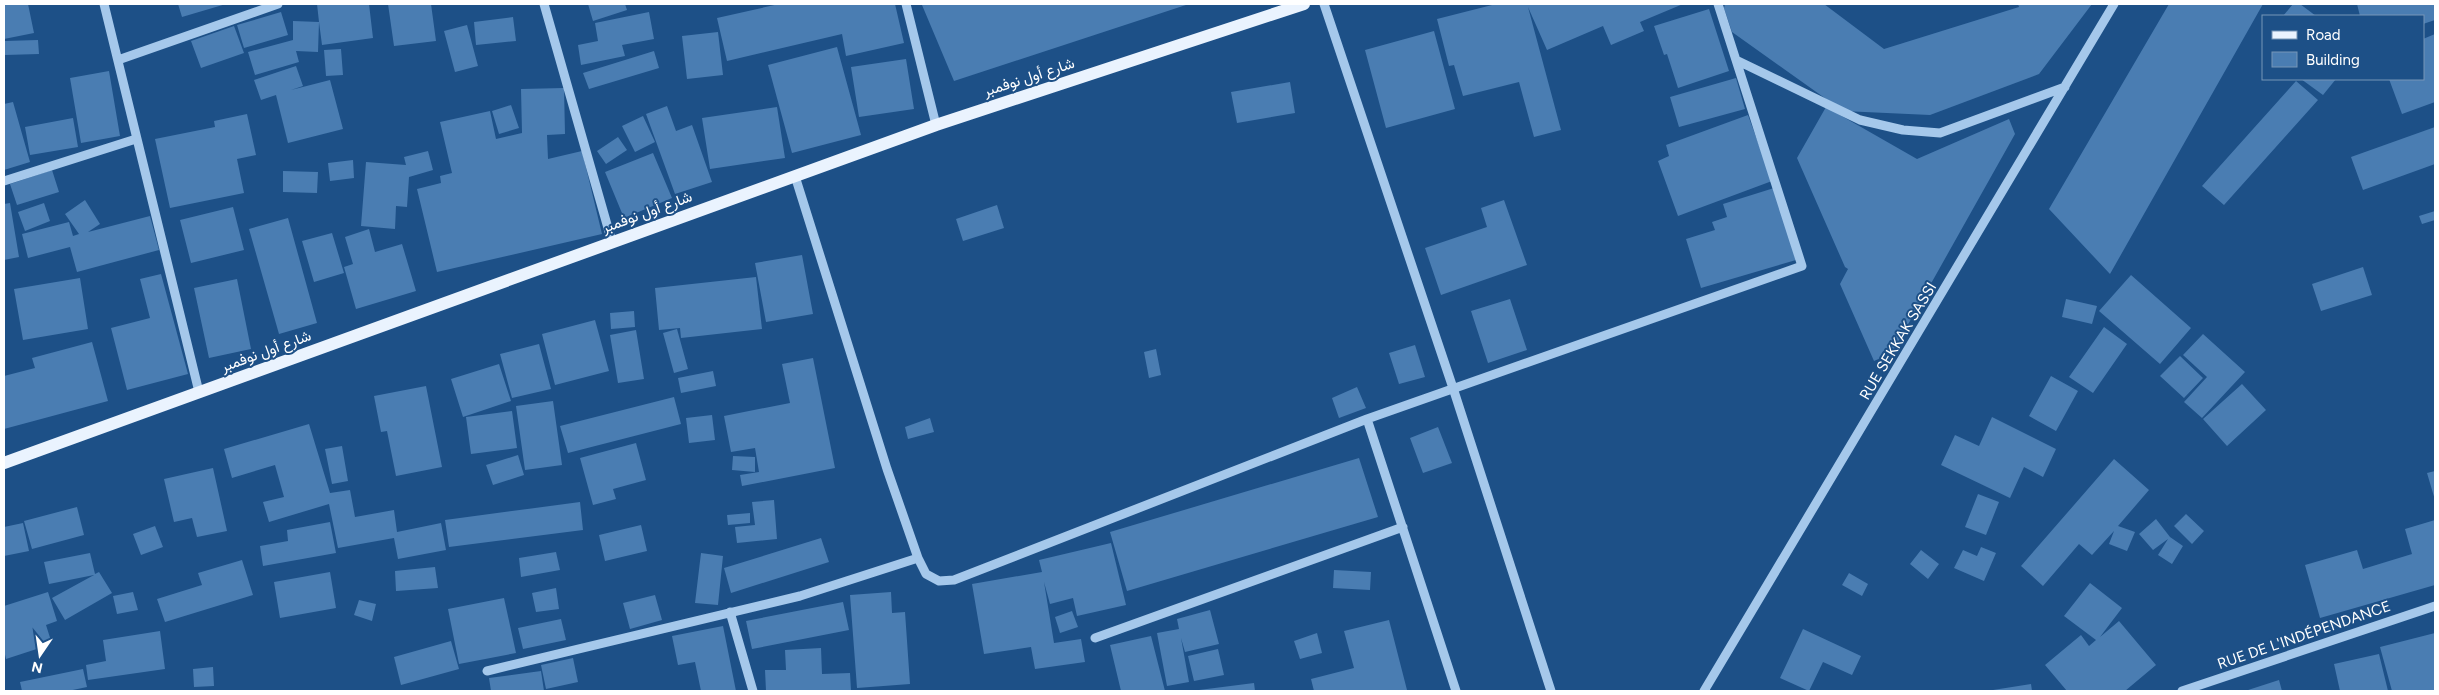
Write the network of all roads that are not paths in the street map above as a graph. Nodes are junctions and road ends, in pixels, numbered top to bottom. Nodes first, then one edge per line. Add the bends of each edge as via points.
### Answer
1 (104, 4) edge
2 (278, 4) edge
3 (544, 4) edge
4 (906, 4) edge
5 (1304, 4) edge
6 (1324, 4) edge
7 (1718, 4) edge
8 (2114, 4) edge
9 (118, 60) junction
10 (1736, 60) junction
11 (2065, 87) junction
12 (936, 124) junction
13 (136, 139) junction
14 (795, 176) junction
15 (4, 181) edge
16 (612, 242) junction
17 (1453, 388) junction
18 (199, 392) junction
19 (1367, 419) junction
20 (4, 463) edge
21 (1403, 527) junction
22 (918, 558) junction
23 (2435, 606) edge
24 (730, 612) junction
25 (1095, 638) dead end
26 (487, 671) dead end
27 (753, 691) edge
28 (1456, 691) edge
29 (1551, 691) edge
30 (1704, 691) edge
31 (2182, 691) edge

1 - 9 street
2 - 9 street
3 - 16 street
4 - 12 street
5 - 12 main road, شارع أول نوفمبر
6 - 17 street
7 - 10 street
8 - 11 street, RUE SEKKAK SASSI
9 - 13 street
10 - 11 street via 1860,120 1903,130 1940,133
10 - 17 street via 1802,266
11 - 30 street, RUE SEKKAK SASSI
12 - 14 main road, شارع أول نوفمبر
13 - 15 street
13 - 18 street
14 - 16 main road, شارع أول نوفمبر
14 - 22 street
16 - 18 main road, شارع أول نوفمبر
17 - 19 street
17 - 29 street
18 - 20 main road, شارع أول نوفمبر
19 - 21 street
19 - 22 street via 954,580 939,581 926,574
21 - 25 street
21 - 28 street
22 - 24 street via 800,596
23 - 31 street, RUE DE L'INDÉPENDANCE
24 - 26 street
24 - 27 street

